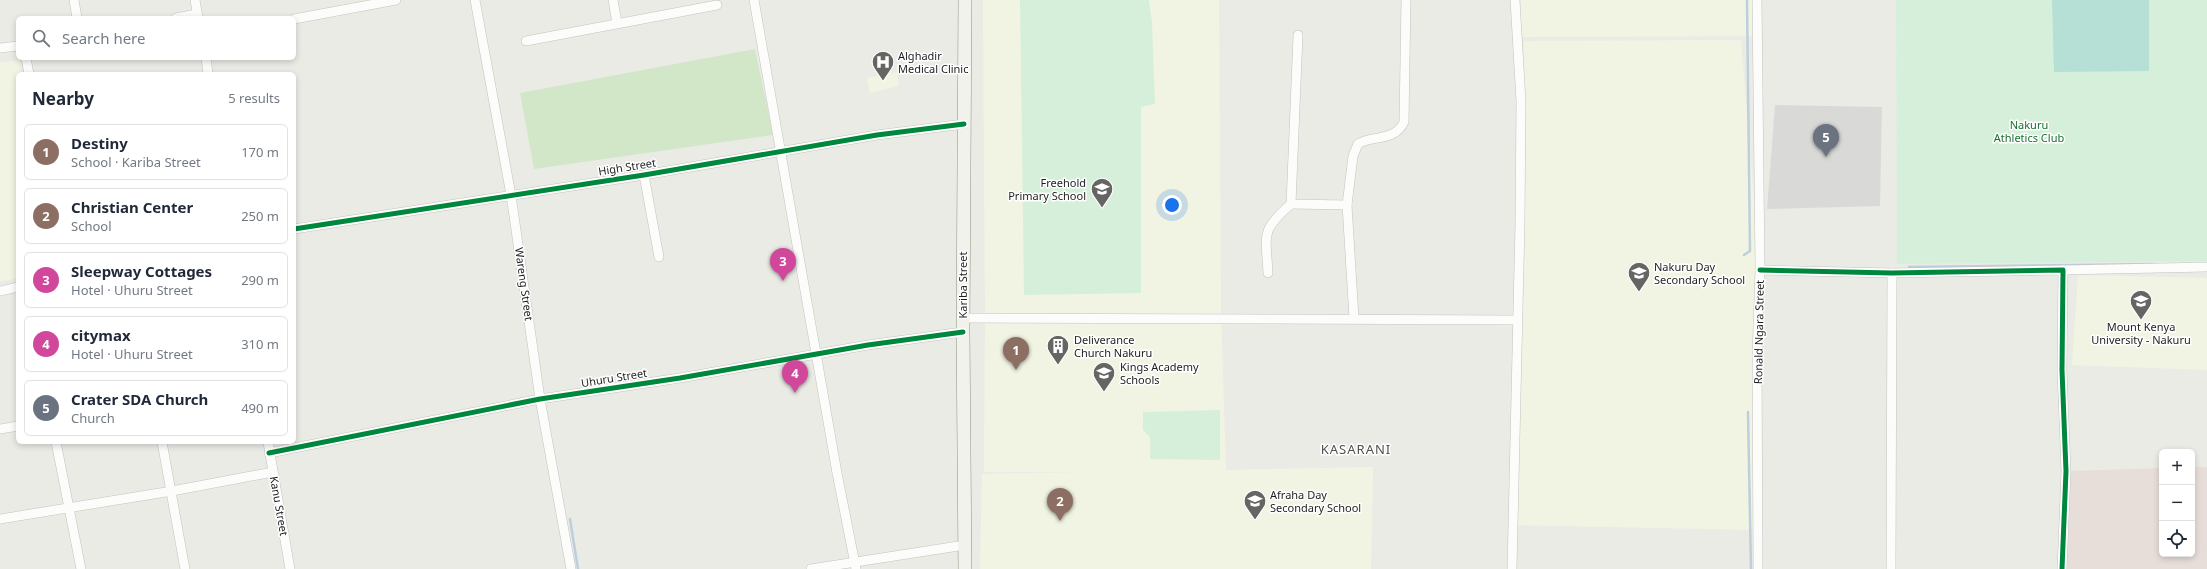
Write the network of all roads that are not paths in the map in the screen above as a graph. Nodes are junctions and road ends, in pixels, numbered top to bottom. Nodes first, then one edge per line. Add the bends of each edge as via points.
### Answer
1 (74, 0) edge
2 (195, 0) edge
3 (396, 0) edge
4 (475, 0) edge
5 (613, 0) edge
6 (754, 0) edge
7 (965, 0) edge
8 (1406, 0) edge
9 (1516, 0) edge
10 (1757, 0) edge
11 (717, 5) dead end
12 (77, 16) edge
13 (198, 16) edge
14 (296, 19) edge
15 (617, 23) junction
16 (1298, 35) dead end
17 (526, 41) dead end
18 (16, 46) edge
19 (0, 48) edge
20 (26, 60) edge
21 (206, 60) edge
22 (29, 72) edge
23 (208, 72) edge
24 (964, 124) junction
25 (780, 151) junction
26 (644, 175) junction
27 (511, 195) junction
28 (1291, 204) junction
29 (1347, 205) junction
30 (296, 229) edge
31 (659, 257) dead end
32 (2207, 267) edge
33 (1760, 270) junction
34 (2063, 270) junction
35 (1268, 273) dead end
36 (1892, 273) junction
37 (16, 287) edge
38 (0, 291) edge
39 (964, 318) junction
40 (1354, 318) junction
41 (1517, 320) junction
42 (963, 332) junction
43 (817, 354) junction
44 (540, 399) junction
45 (16, 426) edge
46 (0, 429) edge
47 (56, 444) edge
48 (162, 444) edge
49 (268, 444) edge
50 (270, 453) junction
51 (272, 472) junction
52 (172, 491) junction
53 (68, 508) junction
54 (0, 519) edge
55 (965, 545) junction
56 (855, 565) edge
57 (81, 569) edge
58 (185, 569) edge
59 (290, 569) edge
60 (571, 569) edge
61 (811, 569) edge
62 (965, 569) edge
63 (1512, 569) edge
64 (1758, 569) edge
65 (1890, 569) edge
66 (2062, 569) edge

1 - 12 street
2 - 13 street
3 - 14 street
4 - 27 street, Wareng Street
5 - 15 street
6 - 25 street
7 - 24 street, Kariba Street
8 - 29 street via 1404,122 1400,128 1384,137 1358,144 1353,156
9 - 41 street via 1521,101
10 - 33 street, Ronald Ngara Street
11 - 15 street
15 - 17 street
16 - 28 street
18 - 19 street
20 - 22 street
21 - 23 street
24 - 25 street, High Street
24 - 39 street, Kariba Street
25 - 26 street, High Street
25 - 43 street
26 - 27 street, High Street
26 - 31 street
27 - 30 street, High Street
27 - 44 street, Wareng Street
28 - 29 street
28 - 35 street via 1275,218 1267,230
29 - 40 street
32 - 34 street
33 - 36 street
33 - 64 street, Ronald Ngara Street via 1757,370
34 - 36 street
34 - 66 street via 2062,370 2066,471
36 - 65 street
37 - 38 street
39 - 40 street
39 - 42 street, Kariba Street
40 - 41 street
41 - 63 street
42 - 43 street, Uhuru Street
42 - 55 street, Kariba Street
43 - 44 street, Uhuru Street
43 - 56 street
44 - 50 street, Uhuru Street
44 - 60 street, Wareng Street
45 - 46 street
47 - 53 street
48 - 52 street
49 - 50 street, Kanu Street
50 - 51 street, Kanu Street
51 - 52 street
51 - 59 street, Kanu Street
52 - 53 street
52 - 58 street
53 - 54 street
53 - 57 street
55 - 56 street
55 - 62 street, Kariba Street
56 - 61 street

